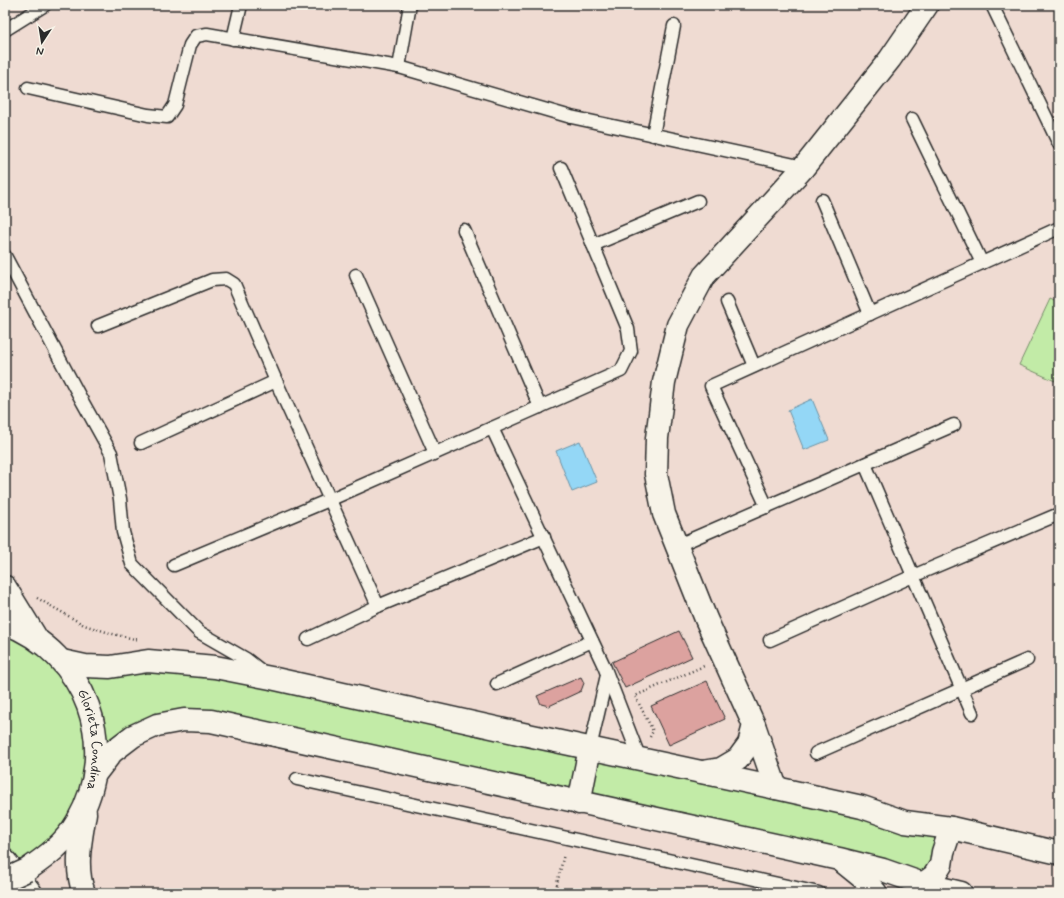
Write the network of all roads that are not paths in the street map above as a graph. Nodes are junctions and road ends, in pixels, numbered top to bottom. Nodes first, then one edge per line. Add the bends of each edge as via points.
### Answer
1 (45, 5) edge
2 (241, 5) edge
3 (410, 5) edge
4 (927, 5) edge
5 (992, 5) edge
6 (674, 26) dead end
7 (5, 30) edge
8 (233, 38) junction
9 (399, 67) junction
10 (28, 88) dead end
11 (912, 119) dead end
12 (653, 135) junction
13 (1059, 144) edge
14 (804, 167) junction
15 (561, 168) dead end
16 (822, 200) dead end
17 (698, 201) dead end
18 (1059, 228) edge
19 (464, 230) dead end
20 (593, 246) junction
21 (5, 256) edge
22 (982, 263) junction
23 (356, 275) dead end
24 (727, 302) dead end
25 (870, 314) junction
26 (98, 326) dead end
27 (754, 366) junction
28 (276, 381) junction
29 (540, 407) junction
30 (954, 426) dead end
31 (492, 428) junction
32 (141, 443) dead end
33 (435, 453) junction
34 (865, 464) junction
35 (329, 500) junction
36 (767, 506) junction
37 (1059, 514) edge
38 (544, 537) junction
39 (676, 546) junction
40 (174, 565) dead end
41 (913, 576) junction
42 (5, 587) edge
43 (378, 606) junction
44 (5, 623) edge
45 (308, 639) dead end
46 (38, 640) junction
47 (770, 640) dead end
48 (592, 641) junction
49 (1028, 660) dead end
50 (62, 661) junction
51 (607, 675) junction
52 (271, 678) junction
53 (497, 684) dead end
54 (962, 690) junction
55 (972, 713) dead end
56 (754, 725) junction
57 (590, 748) junction
58 (816, 753) dead end
59 (640, 759) junction
60 (702, 772) junction
61 (95, 774) junction
62 (297, 779) dead end
63 (776, 788) junction
64 (87, 802) junction
65 (579, 803) junction
66 (951, 828) junction
67 (1059, 854) edge
68 (839, 859) junction
69 (5, 861) edge
70 (5, 880) edge
71 (921, 888) edge
72 (31, 893) edge
73 (84, 893) edge
74 (819, 893) edge
75 (876, 893) edge
76 (961, 893) edge

1 - 7 lane
2 - 8 lane
3 - 9 lane
4 - 14 main road via 890,59
5 - 13 lane
6 - 12 lane
8 - 9 lane
8 - 10 lane via 208,34 196,36 190,45 175,105 167,118 148,116
9 - 12 lane via 572,117
11 - 22 lane
12 - 14 lane
14 - 39 main road via 704,276 678,325 664,382 657,438 656,474 664,514
15 - 20 lane
16 - 25 lane
17 - 20 lane
18 - 22 lane
19 - 29 lane
20 - 29 lane via 628,329 631,351 621,371
21 - 52 lane via 111,453 123,532 132,564 199,632 246,659
22 - 25 lane
23 - 33 lane
24 - 27 lane
25 - 27 lane
26 - 28 lane via 212,280 226,278 234,284
27 - 36 lane via 711,386
28 - 32 lane
28 - 35 lane
29 - 31 lane
30 - 34 lane
31 - 33 lane
31 - 38 lane
33 - 35 lane
34 - 36 lane
34 - 41 lane
35 - 40 lane
35 - 43 lane
36 - 39 lane
37 - 41 lane
38 - 43 lane
38 - 48 lane
39 - 56 main road
41 - 47 lane
41 - 54 lane
42 - 46 main road
43 - 45 lane
44 - 46 main road, Glorieta Condina
46 - 50 main road, Glorieta Condina
48 - 51 lane
48 - 53 lane
49 - 54 lane
50 - 52 main road via 85,666 110,667 148,661 215,667
50 - 61 main road, Glorieta Condina via 82,689 93,722 96,739
51 - 57 lane
51 - 59 lane
52 - 57 main road
54 - 55 lane
54 - 58 lane
56 - 60 main road via 749,744 738,759 721,769
56 - 63 main road
57 - 59 main road
57 - 65 main road
59 - 60 main road
60 - 63 main road
61 - 64 main road, Glorieta Condina
61 - 65 main road via 112,752 133,736 157,725 184,720 210,721
62 - 74 lane
63 - 66 main road via 862,807 905,822
64 - 70 main road, Glorieta Condina, bridge via 63,841 27,870
64 - 73 main road via 78,868
65 - 68 main road
66 - 67 main road
66 - 71 main road via 941,865
68 - 71 main road via 883,870
68 - 75 main road via 864,878
69 - 72 main road
71 - 76 main road

